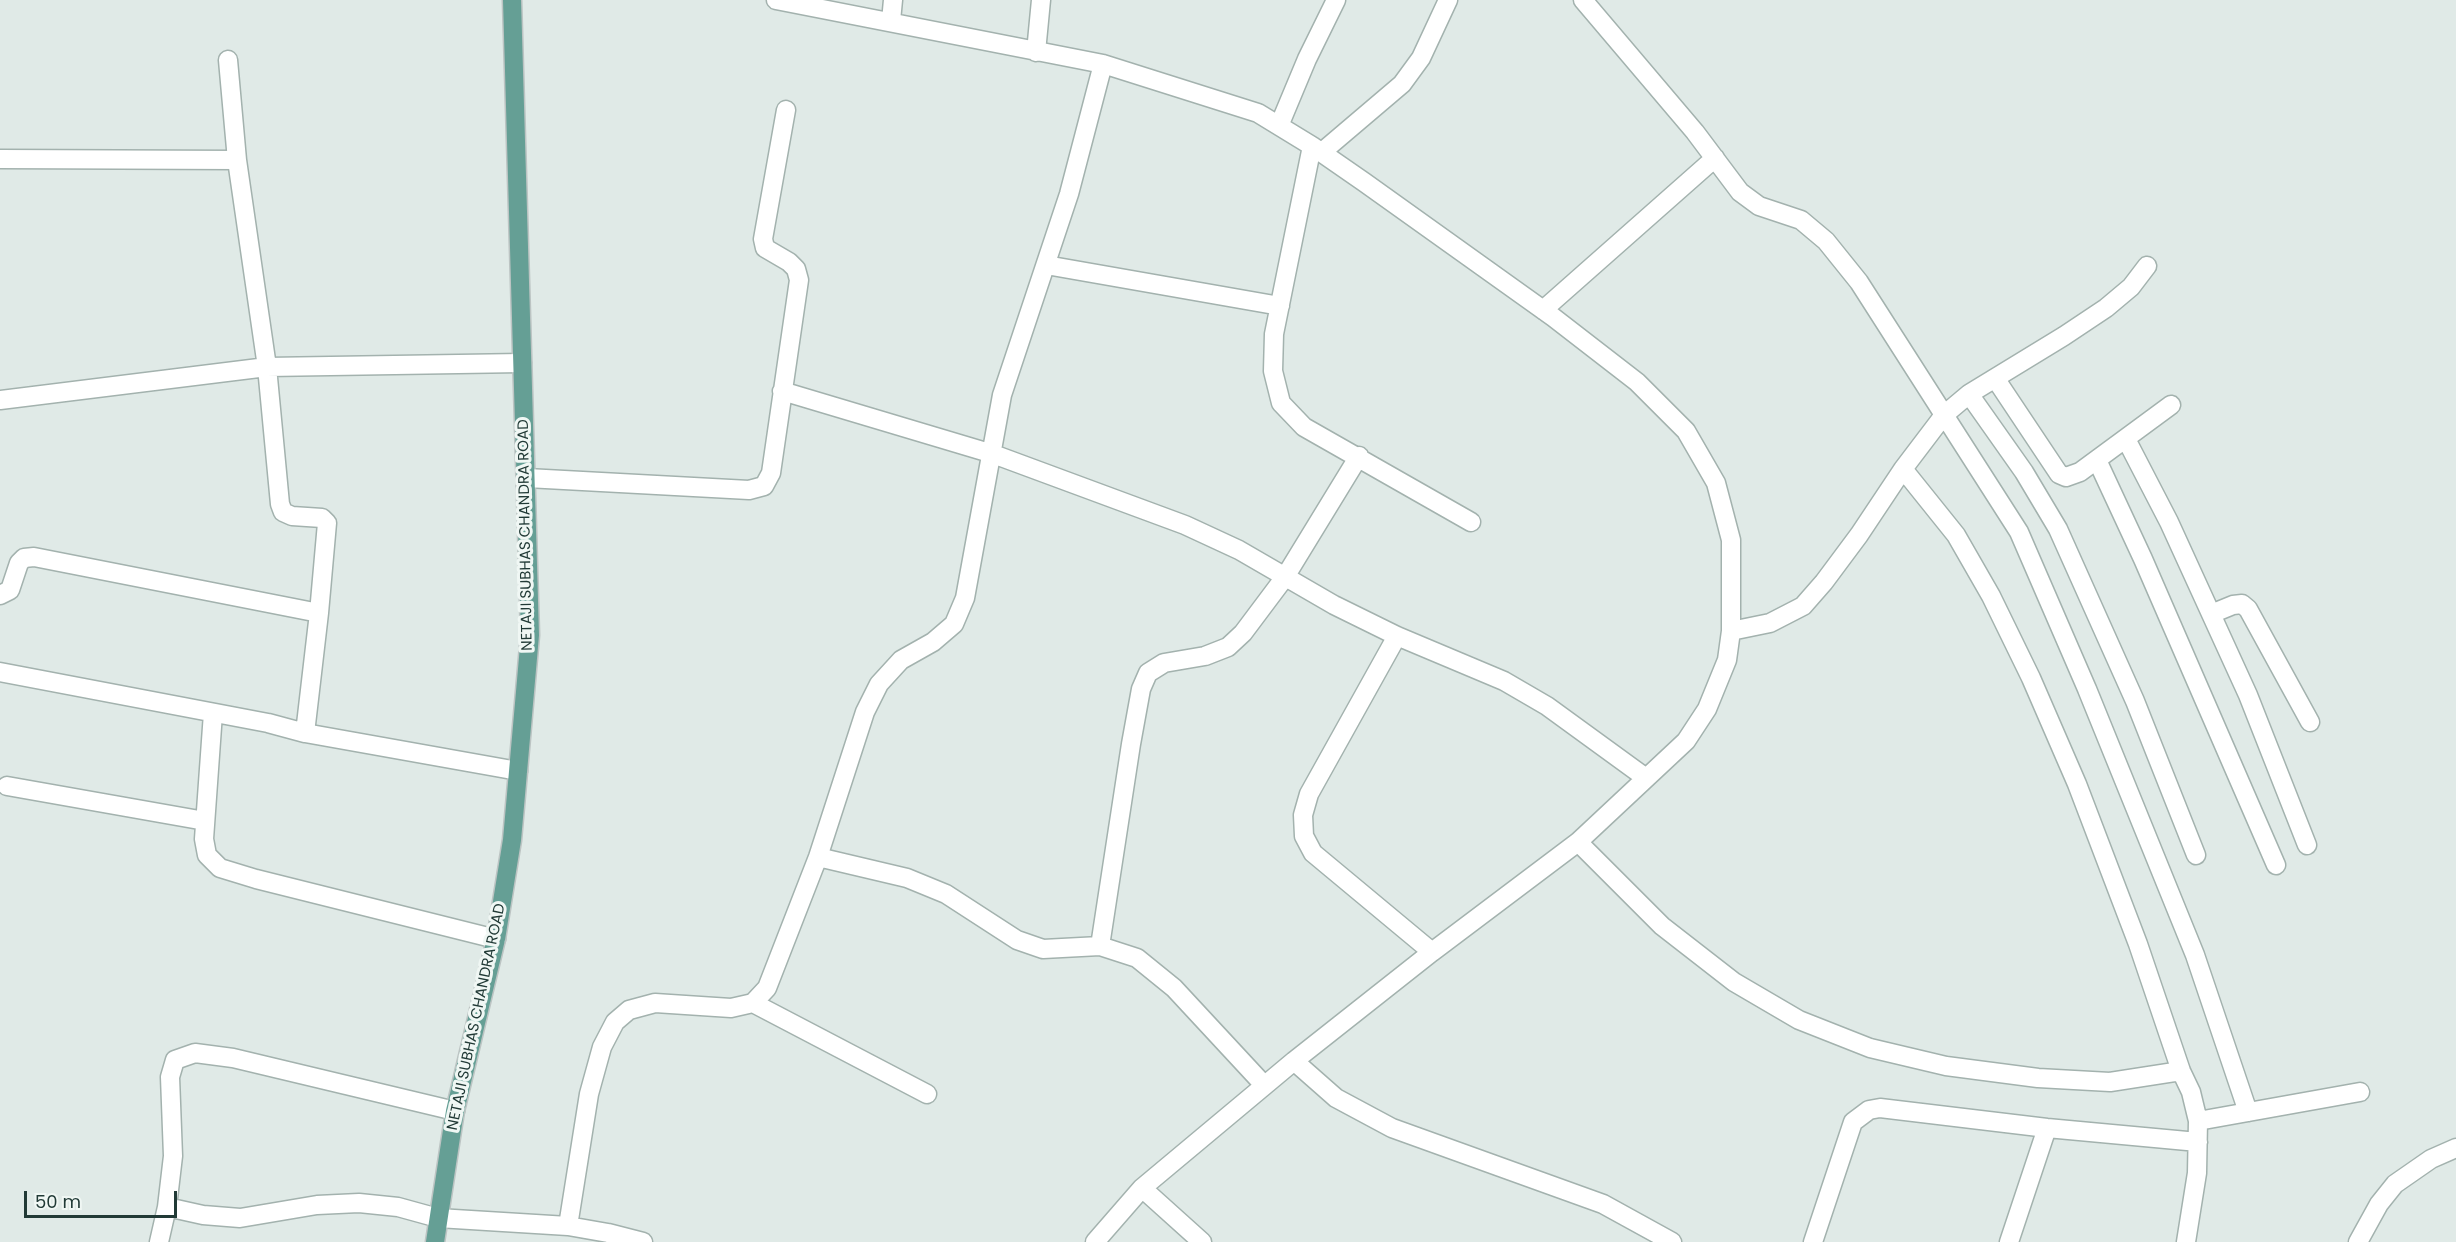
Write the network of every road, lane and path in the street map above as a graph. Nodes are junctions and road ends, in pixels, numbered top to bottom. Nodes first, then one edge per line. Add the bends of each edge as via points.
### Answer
1 (512, 0) edge
2 (776, 0) edge
3 (893, 0) edge
4 (1041, 0) edge
5 (1336, 0) edge
6 (1448, 0) edge
7 (1583, 0) edge
8 (891, 21) junction
9 (1036, 52) junction
10 (228, 60) dead end
11 (1103, 64) junction
12 (786, 110) dead end
13 (1279, 126) junction
14 (1317, 149) junction
15 (1714, 158) junction
16 (0, 159) edge
17 (237, 160) junction
18 (1046, 265) junction
19 (2147, 266) dead end
20 (1280, 306) junction
21 (1543, 310) junction
22 (522, 363) junction
23 (267, 367) junction
24 (1995, 378) junction
25 (782, 391) junction
26 (1969, 394) junction
27 (0, 400) edge
28 (2171, 405) dead end
29 (1944, 415) junction
30 (2126, 439) junction
31 (993, 454) junction
32 (1359, 456) junction
33 (2097, 460) junction
34 (1903, 469) junction
35 (527, 478) junction
36 (1472, 522) dead end
37 (1285, 577) junction
38 (0, 595) edge
39 (319, 613) junction
40 (2211, 614) junction
41 (1731, 631) junction
42 (1397, 636) junction
43 (0, 672) edge
44 (213, 712) junction
45 (2310, 722) dead end
46 (305, 733) junction
47 (518, 771) junction
48 (1646, 778) junction
49 (7, 786) dead end
50 (205, 821) junction
51 (1578, 842) junction
52 (2307, 845) dead end
53 (2196, 855) dead end
54 (818, 857) junction
55 (2276, 865) dead end
56 (496, 939) junction
57 (1100, 946) junction
58 (1432, 952) junction
59 (753, 1003) junction
60 (1294, 1061) junction
61 (2181, 1071) junction
62 (1264, 1085) junction
63 (2360, 1092) dead end
64 (927, 1094) dead end
65 (455, 1111) junction
66 (2248, 1112) junction
67 (2198, 1121) junction
68 (2047, 1128) junction
69 (2198, 1142) junction
70 (2456, 1148) edge
71 (1142, 1188) junction
72 (167, 1206) junction
73 (438, 1218) junction
74 (568, 1226) junction
75 (159, 1242) edge
76 (435, 1242) edge
77 (643, 1242) edge
78 (1095, 1242) edge
79 (1202, 1242) edge
80 (1671, 1242) edge
81 (1813, 1242) edge
82 (2009, 1242) edge
83 (2186, 1242) edge
84 (2358, 1242) edge

1 - 22 main road, NETAJI SUBHAS CHANDRA ROAD
2 - 8 street
3 - 8 street
4 - 9 street
5 - 13 street
6 - 14 street via 1421,58 1402,84
7 - 15 street
8 - 9 street
9 - 11 street
10 - 17 street
11 - 13 street via 1258,113
11 - 18 street
12 - 25 street via 763,239 765,248 796,269 799,280
13 - 14 street
14 - 20 street
14 - 21 street
15 - 21 street
15 - 29 street via 1740,192 1760,206 1801,220 1826,241 1859,282
16 - 17 street
17 - 23 street
18 - 20 street
18 - 31 street via 1002,395
19 - 24 street via 2131,287 2106,308
20 - 32 street via 1273,371 1281,404 1304,427
21 - 41 street via 1637,382 1686,431 1716,483 1731,540
22 - 23 street
22 - 35 main road, NETAJI SUBHAS CHANDRA ROAD
23 - 27 street
23 - 39 street via 283,512 322,518 327,523
24 - 26 street
24 - 33 street via 2059,474 2072,476
25 - 31 street
25 - 35 street via 771,473 764,486 749,490
26 - 29 street
26 - 53 street via 2024,472 2058,530 2135,701
28 - 30 street
29 - 34 street
29 - 66 street via 2019,532 2043,585 2195,955
30 - 33 street
30 - 40 street
31 - 37 street via 1185,525
31 - 54 street via 965,598 954,624 933,642 901,660 879,684 865,712
32 - 36 street
32 - 37 street
33 - 55 street
34 - 41 street via 1859,535 1803,606 1770,623
34 - 61 street via 1956,535 2031,678 2077,784
35 - 47 main road, NETAJI SUBHAS CHANDRA ROAD via 530,635
37 - 42 street
37 - 57 street via 1228,647 1205,656 1164,663 1148,673 1141,688 1131,744
38 - 39 street via 10,590 19,563 34,557
39 - 46 street
40 - 45 street via 2233,605 2242,604 2248,609
40 - 52 street via 2248,695
41 - 48 street via 1727,660 1707,709 1686,741
42 - 48 street via 1504,681 1547,706
42 - 58 street via 1309,795 1303,815 1304,836 1313,853
43 - 44 street
44 - 46 street
44 - 50 street
46 - 47 street
47 - 56 main road, NETAJI SUBHAS CHANDRA ROAD via 512,840
48 - 51 street
49 - 50 street
50 - 56 street via 207,855 220,868
51 - 58 street
51 - 61 street via 1662,926 1734,982 1799,1020 1870,1048 1946,1066 2038,1078 2110,1082
54 - 57 street via 907,878 946,894 1017,939 1043,949
54 - 59 street via 767,988
56 - 65 main road, NETAJI SUBHAS CHANDRA ROAD
57 - 62 street via 1137,958 1174,988
58 - 60 street
59 - 64 street
59 - 74 street via 731,1008 655,1003 629,1010 615,1022 602,1047 589,1094
60 - 62 street
60 - 80 street via 1336,1098 1392,1128 1603,1204
61 - 67 street
62 - 71 street
63 - 66 street
65 - 72 street via 233,1058 195,1053 175,1060 170,1077 173,1156
65 - 73 main road, NETAJI SUBHAS CHANDRA ROAD
66 - 67 street
67 - 69 street
68 - 69 street
68 - 81 street via 1880,1108 1869,1110 1853,1122
68 - 82 street
69 - 83 street
70 - 84 street via 2395,1184
71 - 78 street
71 - 79 street
72 - 73 street via 203,1215 240,1218 317,1205 359,1203 398,1207
72 - 75 street
73 - 74 street
73 - 76 main road, NETAJI SUBHAS CHANDRA ROAD
74 - 77 street

